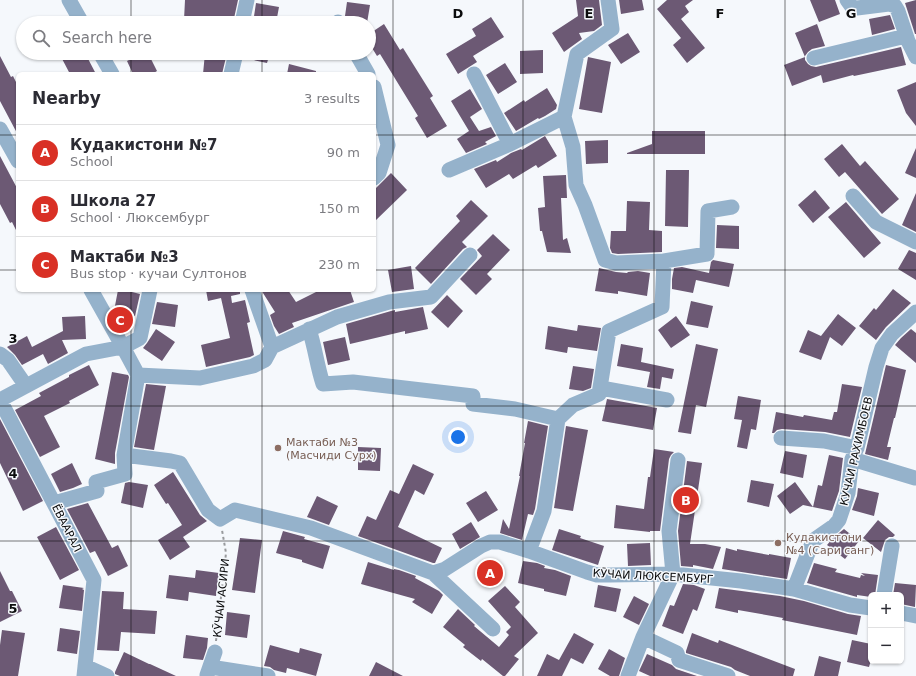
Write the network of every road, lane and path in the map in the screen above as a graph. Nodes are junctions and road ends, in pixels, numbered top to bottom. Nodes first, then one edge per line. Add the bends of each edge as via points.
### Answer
1 (69, 0) edge
2 (246, 0) edge
3 (608, 0) edge
4 (852, 4) edge
5 (78, 16) edge
6 (243, 16) edge
7 (906, 36) junction
8 (916, 57) edge
9 (814, 58) dead end
10 (104, 60) edge
11 (234, 60) edge
12 (360, 60) edge
13 (111, 72) edge
14 (231, 72) edge
15 (367, 72) edge
16 (474, 74) dead end
17 (376, 95) edge
18 (564, 117) junction
19 (0, 129) edge
20 (510, 144) junction
21 (16, 157) edge
22 (449, 170) dead end
23 (376, 176) edge
24 (853, 196) dead end
25 (732, 207) dead end
26 (916, 242) edge
27 (470, 255) dead end
28 (664, 261) junction
29 (92, 292) edge
30 (150, 292) edge
31 (253, 292) edge
32 (914, 316) edge
33 (309, 329) junction
34 (272, 346) junction
35 (124, 347) junction
36 (0, 354) edge
37 (138, 375) junction
38 (26, 386) junction
39 (600, 388) junction
40 (0, 400) edge
41 (667, 400) dead end
42 (558, 419) junction
43 (781, 438) dead end
44 (855, 454) junction
45 (124, 456) junction
46 (678, 460) dead end
47 (915, 478) edge
48 (54, 503) junction
49 (220, 519) junction
50 (892, 546) dead end
51 (529, 550) junction
52 (433, 573) junction
53 (673, 574) junction
54 (794, 589) junction
55 (884, 592) edge
56 (868, 608) edge
57 (904, 614) edge
58 (916, 616) edge
59 (493, 629) dead end
60 (643, 637) junction
61 (215, 652) joint
62 (84, 671) edge
63 (209, 672) edge
64 (107, 676) edge
65 (268, 676) edge
66 (628, 676) edge
67 (728, 676) edge

1 - 5 street
2 - 6 street
3 - 18 street via 612,29 577,54
4 - 7 street via 895,6
7 - 8 street
7 - 9 street
10 - 13 street
11 - 14 street
12 - 15 street
16 - 20 street
17 - 23 street via 388,145
18 - 20 street
18 - 28 street via 573,147 576,184 605,260 616,263
19 - 21 street
20 - 22 street
24 - 26 street via 876,222
25 - 28 street via 708,212 706,254
27 - 33 street via 431,297 389,302 337,317
28 - 39 street via 662,307 609,331
29 - 35 street
30 - 35 street via 140,338
31 - 34 street
32 - 44 street, КУЧАИ РАХИМБОЕВ via 892,334 882,348
33 - 34 street
33 - 42 street via 323,384 353,382 473,396 473,404 515,408
34 - 37 street via 265,360 253,366 200,378
35 - 37 street
35 - 38 street via 86,354
36 - 38 street via 8,360
37 - 45 street
38 - 40 street
39 - 41 street
39 - 42 street via 600,394 573,405
40 - 48 street, ЁВААРАЛ
42 - 51 street via 544,511
43 - 44 street via 824,441
44 - 47 street
44 - 54 street, КУЧАИ РАХИМБОЕВ via 848,493 839,520 814,540
45 - 48 street via 125,474 96,482 98,491
45 - 49 street via 175,462 208,510
46 - 53 street via 669,531
48 - 62 street, ЁВААРАЛ via 94,580
49 - 52 street via 234,510 310,528
49 - 61 path, КӮЧАИ АСИРИ via 226,553
50 - 55 street
51 - 52 street, КӮЧАИ ЛЮКСЕМБУРГ via 500,542 490,542 445,569
51 - 53 street, КӮЧАИ ЛЮКСЕМБУРГ via 586,572 598,574
52 - 59 street
53 - 54 street, КӮЧАИ ЛЮКСЕМБУРГ
53 - 60 street
54 - 56 street, КӮЧАИ ЛЮКСЕМБУРГ
57 - 58 street
60 - 66 street
60 - 67 street via 677,653 679,660
61 - 63 street, КӮЧАИ АСИРИ
62 - 64 street, ЁВААРАЛ
63 - 65 street

